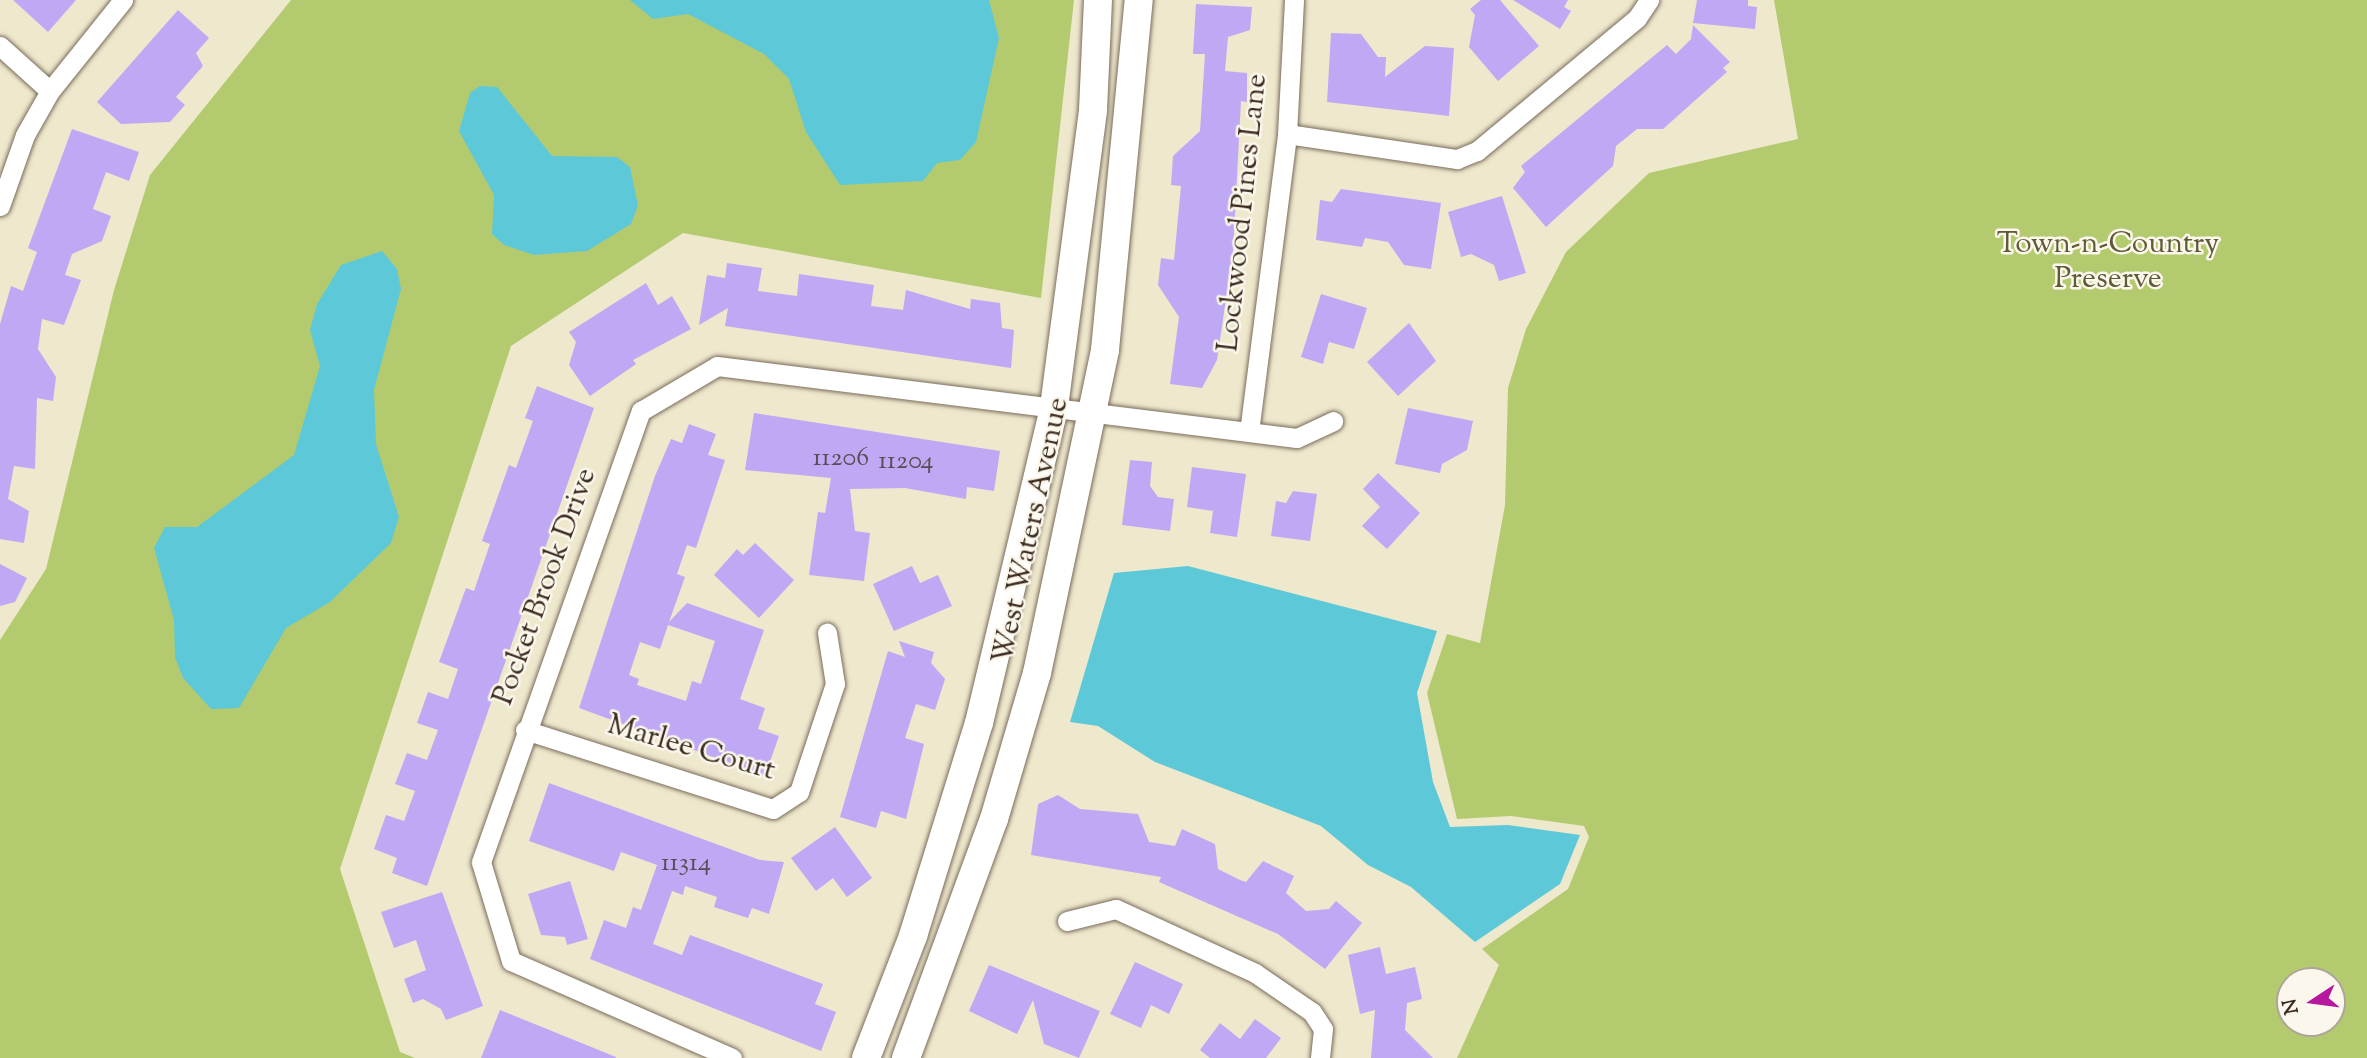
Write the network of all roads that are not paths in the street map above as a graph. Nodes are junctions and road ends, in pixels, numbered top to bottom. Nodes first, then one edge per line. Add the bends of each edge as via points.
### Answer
1 (123, 0) edge
2 (1098, 0) edge
3 (1139, 0) edge
4 (1294, 0) edge
5 (1649, 0) edge
6 (0, 46) edge
7 (50, 91) junction
8 (1287, 134) junction
9 (0, 206) edge
10 (1055, 407) junction
11 (1092, 414) junction
12 (1333, 421) dead end
13 (1249, 432) junction
14 (827, 633) dead end
15 (526, 730) junction
16 (1067, 921) dead end
17 (732, 1058) edge
18 (866, 1058) edge
19 (906, 1058) edge
20 (1320, 1058) edge

1 - 7 street
2 - 10 street, West Waters Avenue via 1091,124
3 - 11 street, West Waters Avenue via 1122,209
4 - 8 street, Lockwood Pines Lane
5 - 8 street via 1637,18 1477,151 1457,159
6 - 7 street
7 - 9 street via 25,135
8 - 13 street, Lockwood Pines Lane
10 - 11 street, Pocket Brook Drive
10 - 15 street, Pocket Brook Drive via 717,366 641,411
10 - 18 street, West Waters Avenue via 979,723 913,936
11 - 13 street, Pocket Brook Drive
11 - 19 street, West Waters Avenue via 1037,673 993,819
12 - 13 street, Pocket Brook Drive via 1297,438
14 - 15 street, Marlee Court via 835,684 799,792 774,808
15 - 17 street, Pocket Brook Drive via 481,862 511,961
16 - 20 street via 1116,909 1255,973 1312,1012 1323,1029

